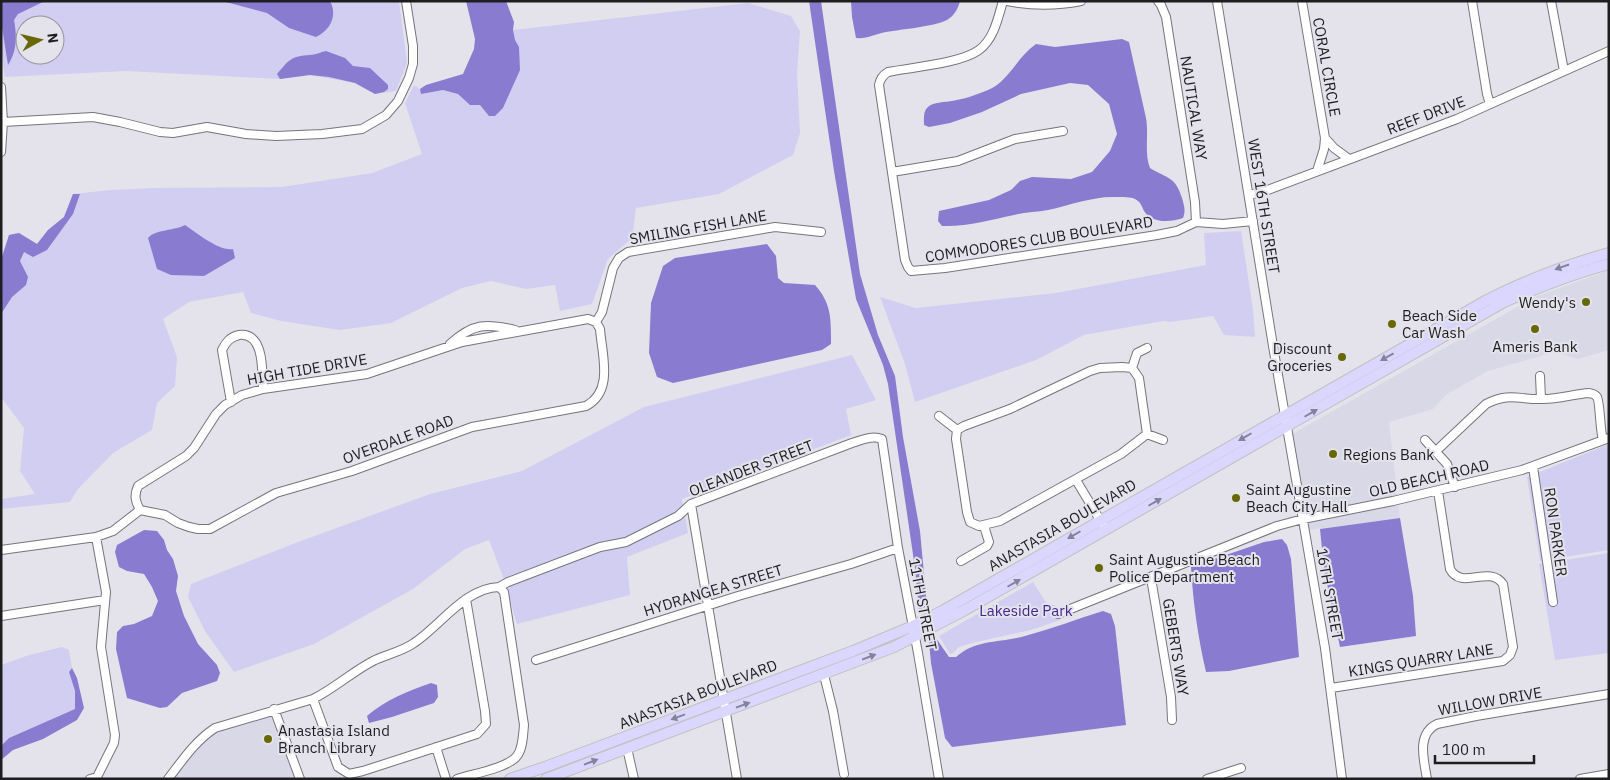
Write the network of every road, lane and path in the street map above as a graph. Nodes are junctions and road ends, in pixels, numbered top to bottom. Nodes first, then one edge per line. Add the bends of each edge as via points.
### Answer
1 (406, 1) edge
2 (1002, 1) edge
3 (1007, 1) edge
4 (1081, 1) edge
5 (1158, 1) edge
6 (1217, 1) edge
7 (1302, 1) edge
8 (1472, 1) edge
9 (1551, 1) edge
10 (1609, 51) edge
11 (1564, 71) junction
12 (1, 87) edge
13 (1490, 104) junction
14 (3, 122) junction
15 (1063, 132) dead end
16 (1325, 138) junction
17 (1, 152) edge
18 (1349, 159) junction
19 (1317, 171) junction
20 (892, 172) junction
21 (1249, 195) junction
22 (1253, 221) junction
23 (1196, 222) junction
24 (821, 232) dead end
25 (1609, 253) edge
26 (1609, 264) edge
27 (596, 322) junction
28 (520, 331) junction
29 (446, 348) junction
30 (1147, 348) dead end
31 (1132, 368) junction
32 (1540, 376) dead end
33 (263, 389) junction
34 (1541, 399) junction
35 (231, 402) junction
36 (1285, 415) junction
37 (939, 416) dead end
38 (1287, 427) junction
39 (957, 430) junction
40 (1147, 434) junction
41 (877, 437) joint
42 (1606, 439) edge
43 (1163, 440) dead end
44 (1425, 440) dead end
45 (1436, 451) junction
46 (1533, 467) junction
47 (1076, 480) junction
48 (1455, 487) junction
49 (1438, 491) junction
50 (691, 504) junction
51 (140, 510) junction
52 (1303, 519) junction
53 (1100, 520) junction
54 (984, 526) junction
55 (1106, 530) junction
56 (96, 537) junction
57 (898, 548) junction
58 (1, 550) edge
59 (961, 561) dead end
60 (1151, 578) junction
61 (499, 587) junction
62 (466, 599) junction
63 (105, 600) junction
64 (1553, 602) dead end
65 (708, 607) junction
66 (453, 610) junction
67 (1058, 614) dead end
68 (467, 615) junction
69 (1, 616) edge
70 (913, 626) junction
71 (915, 637) junction
72 (536, 660) dead end
73 (824, 675) junction
74 (1331, 688) junction
75 (1609, 694) edge
76 (313, 699) junction
77 (724, 700) junction
78 (274, 709) junction
79 (725, 711) junction
80 (1172, 720) dead end
81 (436, 747) junction
82 (627, 748) junction
83 (1241, 768) dead end
84 (844, 774) dead end
85 (1609, 774) edge
86 (95, 778) edge
87 (168, 779) edge
88 (300, 779) edge
89 (446, 779) edge
90 (457, 779) edge
91 (510, 779) edge
92 (546, 779) edge
93 (634, 779) edge
94 (737, 779) edge
95 (939, 779) edge
96 (1206, 779) edge
97 (1342, 779) edge
98 (1426, 779) edge
99 (1580, 779) edge

1 - 14 street via 413,46 409,78 398,101 386,115 368,127 276,136 207,127 160,132 93,117
2 - 20 street, COMMODORES CLUB BOULEVARD via 993,32 980,49 960,59 883,75 879,85
3 - 4 street via 1038,6
5 - 23 street, NAUTICAL WAY via 1166,17
6 - 21 street, WEST 16TH STREET
7 - 16 street, CORAL CIRCLE
8 - 13 street
9 - 11 street
10 - 11 street, REEF DRIVE
11 - 13 street, REEF DRIVE
12 - 14 street
13 - 18 street, REEF DRIVE
14 - 17 street
15 - 20 street via 1015,139 958,161
16 - 18 street, CORAL CIRCLE
16 - 19 street, CORAL CIRCLE
18 - 19 street, REEF DRIVE
19 - 21 street, REEF DRIVE
20 - 23 street, COMMODORES CLUB BOULEVARD via 905,260 912,271 1157,235 1177,231
21 - 22 street, WEST 16TH STREET
22 - 23 street, COMMODORES CLUB BOULEVARD
22 - 36 street, WEST 16TH STREET
24 - 27 street, SMILING FISH LANE via 775,227 628,252 618,258 613,268 602,312
25 -> 36 main road, ANASTASIA BOULEVARD via 1513,286
38 -> 26 main road, ANASTASIA BOULEVARD via 1504,302 1548,283
27 - 28 street, HIGH TIDE DRIVE via 588,320
27 - 51 street, OVERDALE ROAD via 600,329 605,383 598,397 586,406 472,427 352,471 276,493 210,529 189,527 165,516
28 - 29 street, HIGH TIDE DRIVE
28 - 29 street via 494,325 478,326
29 - 33 street, HIGH TIDE DRIVE via 367,374
30 - 31 street via 1137,352
31 - 39 street via 1090,371
31 - 40 street via 1139,378
32 - 34 street
33 - 35 street, HIGH TIDE DRIVE
33 - 35 street via 260,349 253,338 245,334 234,336 222,350
34 - 42 street via 1593,394 1598,400 1599,423
34 - 45 street via 1513,396 1495,399
35 - 51 street, HIGH TIDE DRIVE via 216,414 186,456 138,486 135,502
36 - 38 street, 16TH STREET
36 -> 53 main road, ANASTASIA BOULEVARD
37 - 39 street
38 - 52 street, 16TH STREET
55 -> 38 main road, ANASTASIA BOULEVARD
39 - 54 street via 967,512 970,522
40 - 43 street
40 - 47 street via 1121,454
41 - 50 street, OLEANDER STREET via 852,443
41 - 57 street, 11TH STREET via 882,439
42 - 46 street, OLD BEACH ROAD
44 - 45 street
45 - 48 street via 1448,464
46 - 48 street, OLD BEACH ROAD
46 - 64 street, RON PARKER
47 - 53 street
47 - 54 street
48 - 49 street, OLD BEACH ROAD
49 - 52 street, OLD BEACH ROAD
49 - 74 street, KINGS QUARRY LANE via 1452,574 1460,579 1496,577 1503,584 1513,647 1510,655 1502,661
50 - 61 street, OLEANDER STREET via 678,516 626,542 600,547
50 - 65 street
51 - 56 street via 113,531
52 - 60 street, OLD BEACH ROAD via 1256,533
52 - 74 street, 16TH STREET
53 - 55 street
53 -> 70 main road, ANASTASIA BOULEVARD
54 - 59 street via 989,542 987,546
71 -> 55 main road, ANASTASIA BOULEVARD
56 - 58 street
56 - 63 street
57 - 65 street, HYDRANGEA STREET
57 - 70 street, 11TH STREET
60 - 67 street, OLD BEACH ROAD
60 - 80 street, GEBERTS WAY via 1172,697
61 - 62 street, OLEANDER STREET via 478,591
61 - 90 street via 504,592 524,725 522,745 517,756 507,763
62 - 66 street, OLEANDER STREET
62 - 68 street
63 - 69 street
63 - 86 street via 101,647 115,735 114,744
65 - 72 street, HYDRANGEA STREET
65 - 77 street
66 - 68 street
66 - 76 street, OLEANDER STREET via 412,645 374,660
68 - 81 street via 486,724 477,734
70 - 71 street, 11TH STREET
70 - 77 main road, ANASTASIA BOULEVARD
73 -> 71 main road, ANASTASIA BOULEVARD
71 - 95 street, 11TH STREET
79 -> 73 main road, ANASTASIA BOULEVARD
73 - 84 street
74 - 97 street, 16TH STREET
75 - 98 street, WILLOW DRIVE via 1456,719 1431,727 1424,737 1423,746
76 - 78 street, OLEANDER STREET
76 - 81 street via 338,767 349,774
77 - 79 street
77 -> 91 main road, ANASTASIA BOULEVARD
78 - 87 street, OLEANDER STREET via 215,728 204,735
78 - 88 street
79 - 82 main road, ANASTASIA BOULEVARD
79 - 94 street
81 - 89 street
92 -> 82 main road, ANASTASIA BOULEVARD
82 - 93 street
83 - 96 street
85 - 99 street

